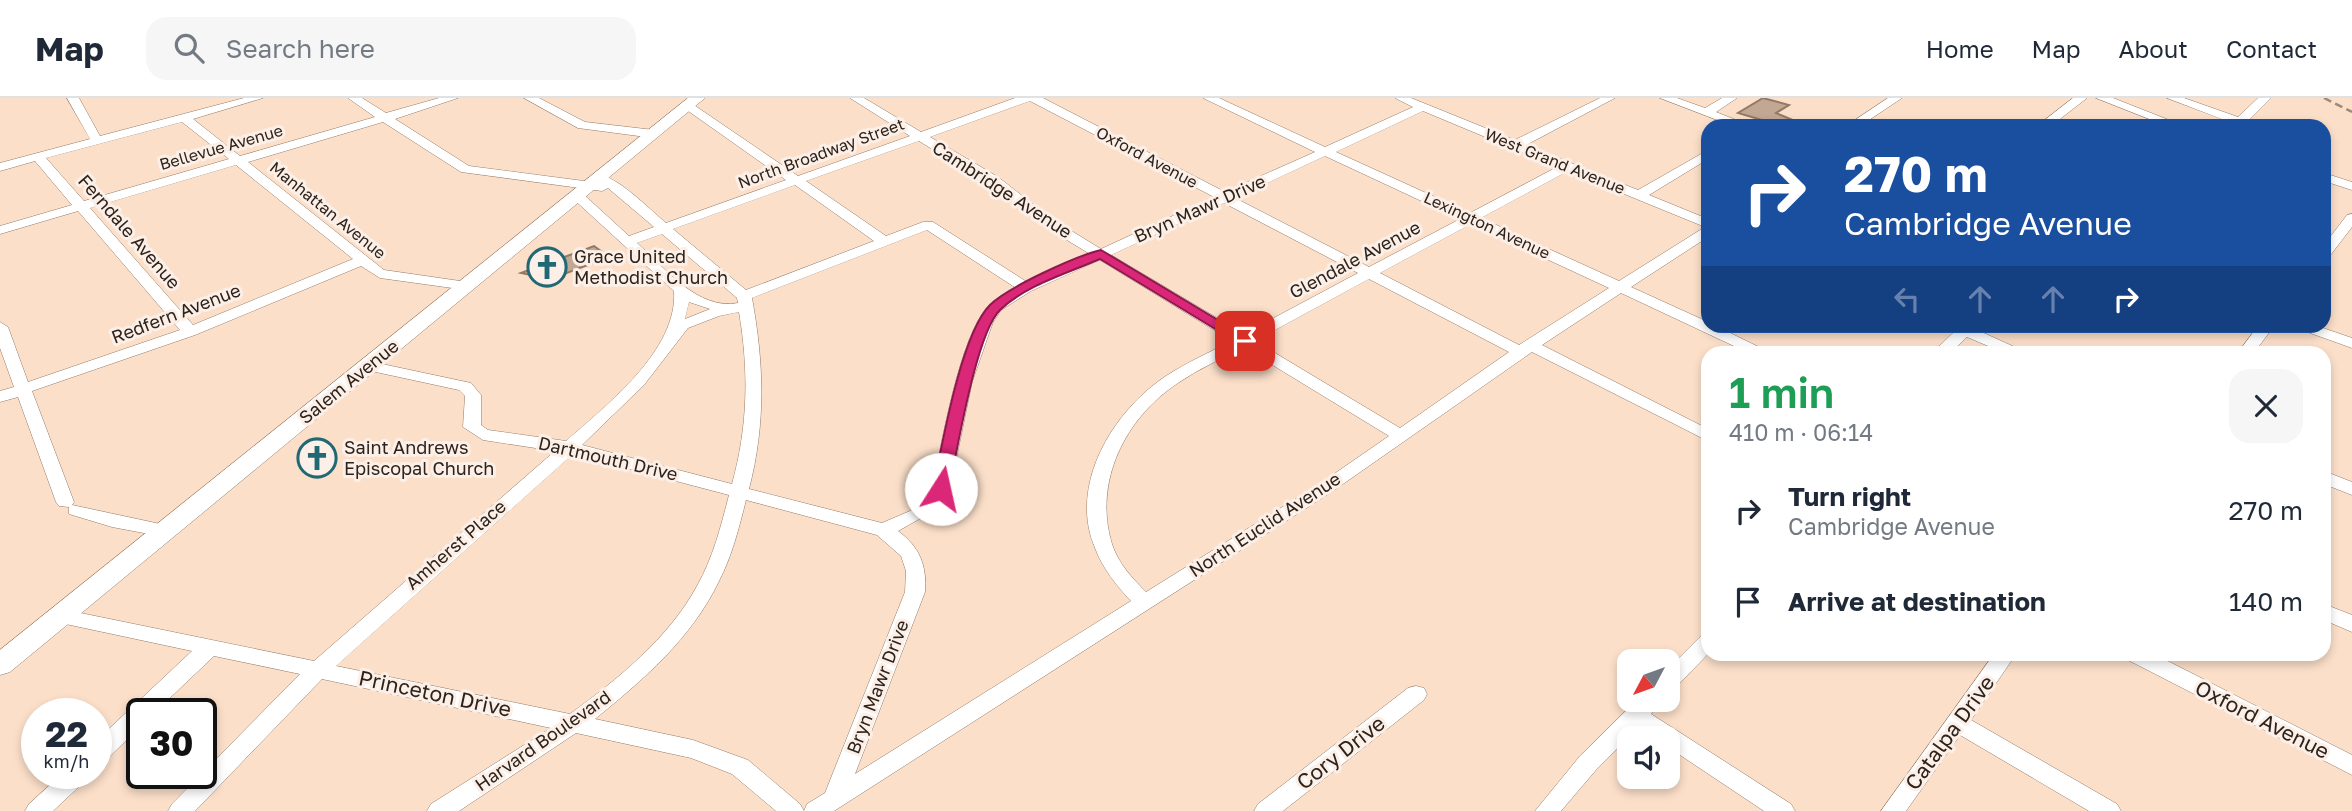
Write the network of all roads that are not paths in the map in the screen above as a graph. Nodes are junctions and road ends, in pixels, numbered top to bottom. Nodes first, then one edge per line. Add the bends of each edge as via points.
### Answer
1 (73, 98) edge
2 (257, 98) edge
3 (354, 98) edge
4 (452, 98) edge
5 (530, 98) edge
6 (856, 98) edge
7 (1026, 98) edge
8 (1034, 98) edge
9 (1609, 98) edge
10 (1666, 98) edge
11 (1731, 98) edge
12 (1896, 98) edge
13 (2081, 98) edge
14 (2102, 98) edge
15 (2173, 98) edge
16 (2265, 98) edge
17 (1219, 100) edge
18 (693, 101) edge
19 (1412, 101) edge
20 (1706, 112) junction
21 (185, 117) junction
22 (385, 118) junction
23 (1726, 119) edge
24 (1863, 119) edge
25 (2052, 119) edge
26 (2159, 119) edge
27 (2226, 119) edge
28 (2243, 119) edge
29 (654, 134) junction
30 (920, 136) junction
31 (97, 141) junction
32 (1516, 145) junction
33 (1327, 151) junction
34 (38, 157) junction
35 (1701, 158) edge
36 (238, 160) junction
37 (1568, 166) junction
38 (0, 167) edge
39 (2331, 179) edge
40 (797, 180) junction
41 (2352, 186) edge
42 (589, 192) junction
43 (1638, 195) junction
44 (1224, 198) junction
45 (81, 206) junction
46 (1472, 218) junction
47 (2352, 218) edge
48 (1701, 221) edge
49 (664, 228) junction
50 (0, 230) edge
51 (1701, 235) edge
52 (890, 238) junction
53 (628, 241) junction
54 (2331, 245) edge
55 (1101, 254) junction
56 (363, 260) junction
57 (1369, 274) junction
58 (467, 286) junction
59 (1620, 287) junction
60 (1026, 288) junction
61 (682, 293) junction
62 (740, 304) junction
63 (1701, 324) edge
64 (0, 327) edge
65 (190, 332) junction
66 (1720, 333) edge
67 (1976, 333) edge
68 (2324, 333) edge
69 (673, 334) junction
70 (1245, 341) junction
71 (2352, 343) edge
72 (1748, 346) edge
73 (2005, 346) edge
74 (1526, 349) junction
75 (368, 366) junction
76 (22, 390) junction
77 (0, 397) edge
78 (1701, 433) edge
79 (1400, 435) junction
80 (569, 447) junction
81 (2331, 480) edge
82 (2352, 489) edge
83 (739, 492) junction
84 (883, 530) junction
85 (165, 531) junction
86 (1144, 603) junction
87 (2331, 614) edge
88 (61, 616) junction
89 (2352, 624) edge
90 (210, 647) junction
91 (1701, 648) edge
92 (2001, 661) edge
93 (2149, 661) edge
94 (0, 665) edge
95 (318, 670) junction
96 (1680, 670) edge
97 (1416, 694) dead end
98 (1639, 712) edge
99 (1651, 712) edge
100 (574, 723) junction
101 (1957, 723) junction
102 (112, 740) edge
103 (2352, 766) edge
104 (60, 789) edge
105 (834, 799) junction
106 (37, 811) edge
107 (180, 811) edge
108 (439, 811) edge
109 (792, 811) edge
110 (816, 811) edge
111 (1266, 811) edge
112 (1547, 811) edge
113 (1783, 811) edge
114 (1893, 811) edge
115 (2109, 811) edge

1 - 31 street
2 - 21 street
3 - 22 street
4 - 22 street, Bellevue Avenue
5 - 29 street via 582,125
6 - 30 street, Cambridge Avenue
7 - 30 street, North Broadway Street
8 - 44 street, Oxford Avenue
9 - 32 street
10 - 20 street
11 - 20 street
12 - 24 street
13 - 25 street
14 - 26 street
15 - 27 street
16 - 28 street
17 - 33 street, Lexington Avenue
18 - 29 main road, Salem Avenue
18 - 40 street
19 - 32 street, West Grand Avenue
19 - 33 street, Bryn Mawr Drive
20 - 23 street
21 - 31 street
21 - 36 street, Manhattan Avenue
22 - 36 street, Bellevue Avenue
22 - 42 street via 466,169
29 - 42 main road, Salem Avenue
30 - 40 street, North Broadway Street
30 - 55 street, Cambridge Avenue
31 - 34 street
32 - 37 street, West Grand Avenue
33 - 44 street, Bryn Mawr Drive
33 - 46 street, Lexington Avenue
34 - 38 street
34 - 45 street, Ferndale Avenue
35 - 43 street
36 - 45 street, Bellevue Avenue
36 - 56 street, Manhattan Avenue
37 - 43 street, West Grand Avenue
37 - 46 street, Glendale Avenue
39 - 41 street
40 - 49 street, North Broadway Street
40 - 52 street
42 - 49 street via 615,187
42 - 53 street
42 - 58 main road, Salem Avenue
43 - 48 street, West Grand Avenue
44 - 55 street, Bryn Mawr Drive
44 - 57 street, Oxford Avenue
45 - 50 street, Bellevue Avenue
45 - 65 street, Ferndale Avenue
46 - 57 street, Glendale Avenue
46 - 59 street, Lexington Avenue
47 - 54 street
49 - 53 street, North Broadway Street
49 - 62 street
51 - 59 street, North Euclid Avenue
52 - 60 street, Amherst Place via 919,227 934,227
52 - 62 street, Amherst Place
53 - 61 street
55 - 60 street, Bryn Mawr Drive
55 - 70 street, Cambridge Avenue
56 - 58 street, Manhattan Avenue via 380,274
56 - 65 street, Redfern Avenue
57 - 70 street, Glendale Avenue
57 - 74 street, Oxford Avenue
58 - 75 main road, Salem Avenue
59 - 63 street, Lexington Avenue
59 - 74 street, North Euclid Avenue
60 - 84 street, Bryn Mawr Drive via 995,307 985,322 964,382 941,489 917,516
61 - 62 street via 703,303
61 - 69 street
62 - 69 street, Amherst Place via 700,317
62 - 83 street, Harvard Boulevard via 754,345 757,398
64 - 76 street
65 - 76 street, Redfern Avenue
66 - 72 street, Lexington Avenue
67 - 73 street
68 - 71 street
69 - 80 street, Amherst Place via 629,392
70 - 79 street, Cambridge Avenue
70 - 86 street, Glendale Avenue via 1149,396 1121,427 1105,455 1098,483 1101,529 1118,573
74 - 78 street, Oxford Avenue
74 - 79 street, North Euclid Avenue
75 - 80 street, Dartmouth Drive via 465,386 473,395 472,427 483,435
75 - 85 main road, Salem Avenue
76 - 77 street, Redfern Avenue
76 - 85 street via 70,506 112,521
79 - 86 street, North Euclid Avenue
80 - 83 street, Dartmouth Drive
80 - 95 street, Amherst Place
81 - 82 street
83 - 84 street, Dartmouth Drive
83 - 100 street, Harvard Boulevard via 714,574 685,621
84 - 105 street, Bryn Mawr Drive via 913,554 918,573 915,592
85 - 88 main road, Salem Avenue
86 - 105 street, North Euclid Avenue
87 - 89 street
88 - 90 street, Princeton Drive
88 - 94 main road, Salem Avenue
90 - 95 street, Princeton Drive
90 - 102 street
91 - 96 street
92 - 101 street, Catalpa Drive
93 - 103 street, Oxford Avenue
95 - 100 street, Princeton Drive
95 - 107 street, Amherst Place
97 - 111 street, Cory Drive
98 - 112 street
99 - 113 street
100 - 108 street, Harvard Boulevard
100 - 109 street, Princeton Drive via 716,756 755,778
101 - 114 street, Catalpa Drive
101 - 115 street
104 - 106 street
105 - 110 street, North Euclid Avenue

